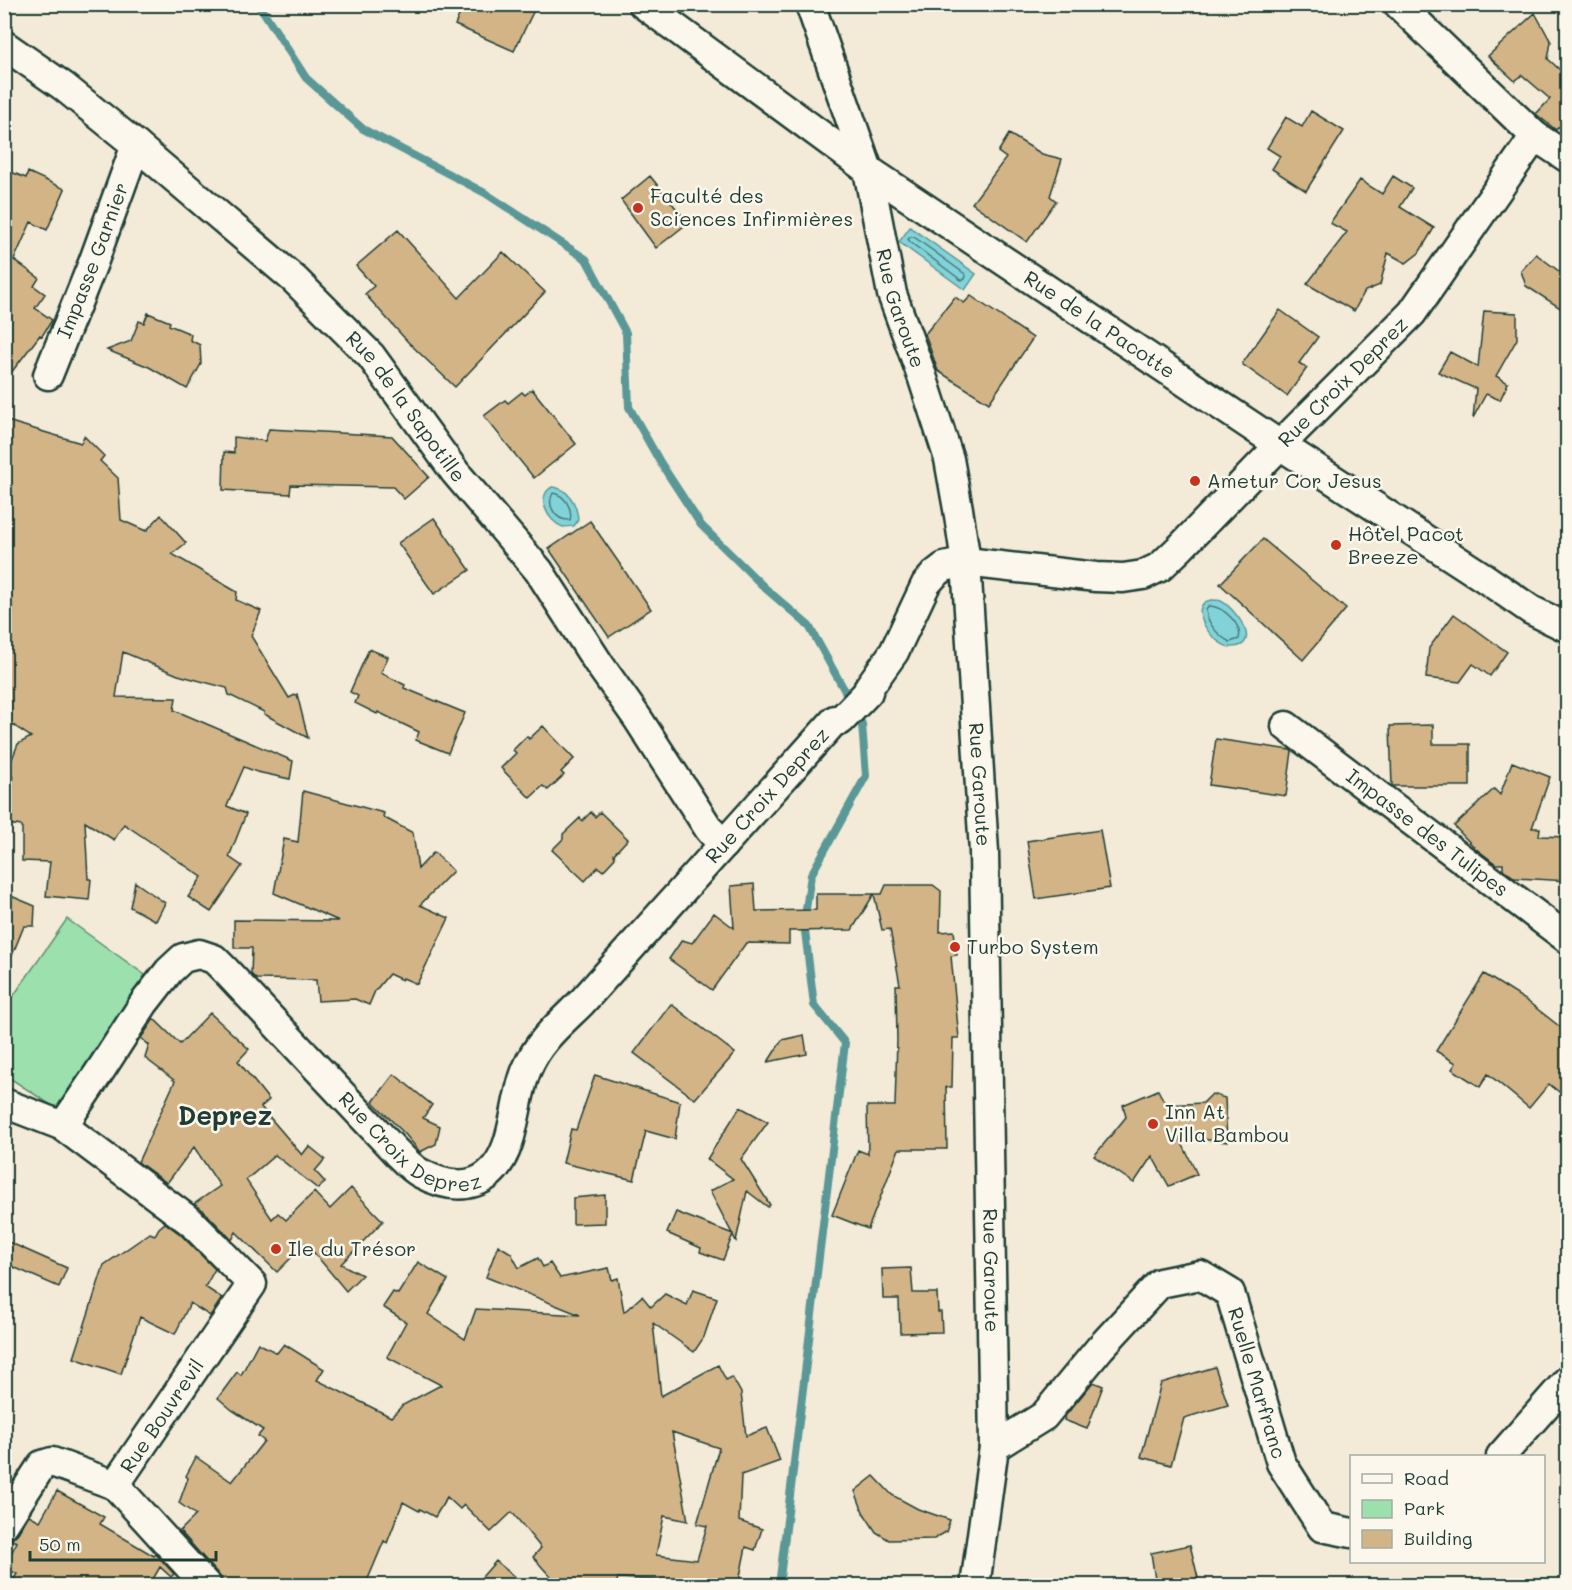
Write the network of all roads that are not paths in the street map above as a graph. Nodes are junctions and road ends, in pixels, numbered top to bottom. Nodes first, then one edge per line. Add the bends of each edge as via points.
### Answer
1 (643, 4) edge
2 (810, 4) edge
3 (1398, 4) edge
4 (4, 45) edge
5 (1535, 136) junction
6 (136, 145) junction
7 (1568, 159) edge
8 (868, 170) junction
9 (48, 375) dead end
10 (1280, 445) junction
11 (966, 562) junction
12 (1568, 628) edge
13 (1286, 726) dead end
14 (723, 845) junction
15 (1568, 939) edge
16 (4, 1103) edge
17 (63, 1125) junction
18 (1568, 1380) edge
19 (994, 1447) junction
20 (1502, 1455) edge
21 (115, 1485) junction
22 (4, 1524) edge
23 (1350, 1533) edge
24 (207, 1586) edge
25 (975, 1586) edge

1 - 8 street, Rue de la Pacotte
2 - 8 street, Rue Garoute
3 - 5 street
4 - 6 street, Rue de la Sapotille
5 - 7 street
5 - 10 street, Rue Croix Deprez via 1412,313
6 - 9 street, Impasse Garnier
6 - 14 street, Rue de la Sapotille via 295,280 371,356 455,472 539,571
8 - 10 street, Rue de la Pacotte
8 - 11 street, Rue Garoute via 892,294 949,459
10 - 11 street, Rue Croix Deprez via 1181,548 1160,567 1143,575 1096,577
10 - 12 street, Rue de la Pacotte via 1531,610
11 - 14 street, Rue Croix Deprez via 944,567 926,584 894,652 868,692 841,720 835,720
11 - 19 street, Rue Garoute via 984,852
13 - 15 street, Impasse des Tulipes
14 - 17 street, Rue Croix Deprez via 544,1039 526,1069 503,1156 486,1178 467,1185 445,1184 418,1172 214,959 199,954 183,958 169,971
16 - 17 street
17 - 21 street, Rue Bouvrevil via 191,1222 252,1284
18 - 20 street
19 - 23 street, Ruelle Marfranc via 1044,1416 1160,1283 1200,1275 1230,1293 1281,1463 1322,1527
19 - 25 street, Rue Garoute
21 - 22 street, Rue Bouvrevil via 52,1462 42,1465
21 - 24 street

